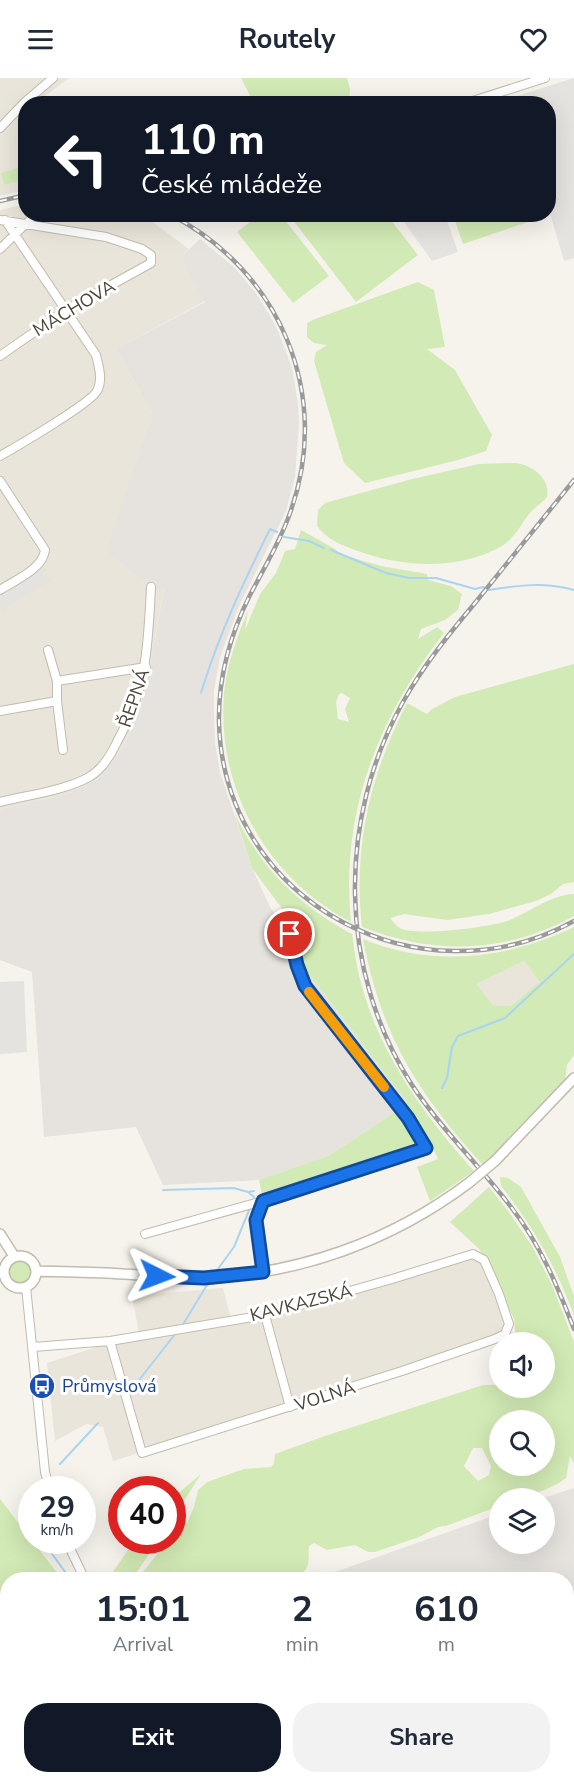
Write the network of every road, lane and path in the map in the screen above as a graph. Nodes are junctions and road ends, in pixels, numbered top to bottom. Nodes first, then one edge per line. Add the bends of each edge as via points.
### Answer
1 (53, 78) edge
2 (545, 78) edge
3 (34, 96) edge
4 (488, 96) edge
5 (18, 110) edge
6 (1, 123) edge
7 (3, 220) edge
8 (18, 222) edge
9 (19, 222) edge
10 (27, 223) junction
11 (15, 235) junction
12 (0, 249) edge
13 (66, 310) junction
14 (0, 356) edge
15 (0, 456) edge
16 (0, 481) edge
17 (152, 587) dead end
18 (0, 590) edge
19 (48, 650) dead end
20 (146, 667) junction
21 (57, 681) junction
22 (57, 701) junction
23 (0, 711) edge
24 (63, 750) dead end
25 (0, 802) edge
26 (290, 934) dead end
27 (574, 1078) edge
28 (263, 1201) junction
29 (0, 1234) edge
30 (145, 1234) dead end
31 (14, 1256) junction
32 (36, 1271) junction
33 (263, 1272) junction
34 (2, 1279) edge
35 (26, 1287) junction
36 (265, 1315) junction
37 (506, 1332) edge
38 (110, 1341) junction
39 (489, 1341) edge
40 (33, 1347) junction
41 (290, 1407) junction
42 (46, 1476) edge
43 (73, 1554) edge
44 (81, 1572) edge

1 - 3 street
2 - 4 street
5 - 6 street
7 - 8 street
7 - 11 street
9 - 10 street
10 - 11 street
10 - 13 street, MÁCHOVA via 106,237 151,255 151,263
11 - 12 street
11 - 13 street
13 - 14 street, MÁCHOVA
13 - 15 street via 96,355 101,372 97,392
16 - 18 street via 45,550 38,565
17 - 20 street, ŘEPNÁ
19 - 21 street
20 - 21 street
20 - 25 street, ŘEPNÁ via 132,716 109,757 90,777
21 - 22 street
22 - 23 street
22 - 24 street
26 - 28 street via 305,986 408,1118 426,1148
27 - 33 street, bridge via 495,1161 439,1205 368,1242
28 - 30 street
28 - 33 street via 256,1220
29 - 31 street
31 - 32 street via 30,1259
31 - 34 street via 4,1267
32 - 33 street via 204,1278
32 - 35 street via 34,1280
34 - 35 street via 12,1286
35 - 40 street
36 - 37 street, KAVKAZSKÁ via 473,1254 484,1260 499,1294 509,1324
36 - 38 street, KAVKAZSKÁ
36 - 41 street
38 - 40 street, KAVKAZSKÁ
38 - 41 street, VOLNÁ via 142,1453
39 - 41 street, VOLNÁ
40 - 42 street
43 - 44 street

